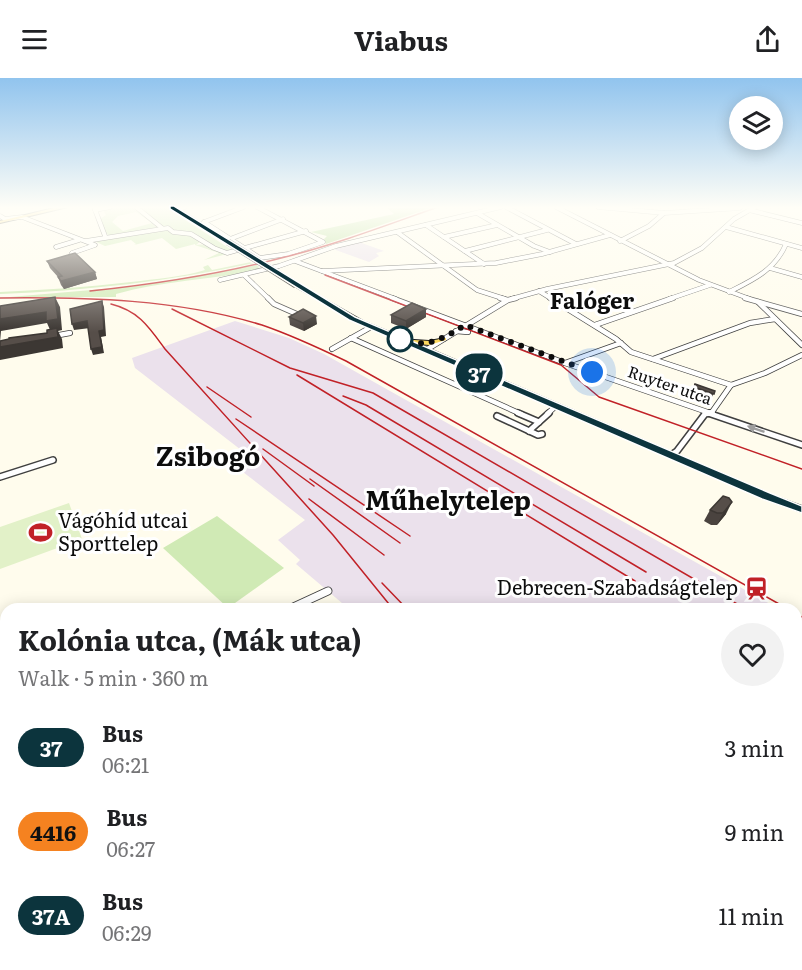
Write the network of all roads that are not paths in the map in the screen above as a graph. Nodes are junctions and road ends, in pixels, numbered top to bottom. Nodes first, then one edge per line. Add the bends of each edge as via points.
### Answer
1 (84, 249) edge
2 (217, 249) edge
3 (238, 249) edge
4 (247, 249) joint
5 (305, 249) edge
6 (328, 249) edge
7 (419, 249) edge
8 (471, 249) edge
9 (543, 249) edge
10 (563, 249) edge
11 (635, 249) edge
12 (701, 249) edge
13 (784, 249) edge
14 (465, 250) joint
15 (550, 252) junction
16 (70, 257) edge
17 (295, 261) junction
18 (485, 264) junction
19 (668, 265) junction
20 (443, 266) junction
21 (770, 268) junction
22 (322, 271) junction
23 (243, 274) junction
24 (802, 277) edge
25 (219, 280) dead end
26 (710, 285) junction
27 (540, 291) junction
28 (729, 292) junction
29 (507, 300) junction
30 (758, 301) junction
31 (802, 314) edge
32 (299, 315) edge
33 (775, 319) junction
34 (465, 325) junction
35 (595, 325) junction
36 (371, 327) junction
37 (455, 331) junction
38 (468, 332) dead end
39 (70, 333) dead end
40 (50, 337) edge
41 (351, 338) junction
42 (444, 339) junction
43 (404, 341) junction
44 (621, 343) junction
45 (802, 345) edge
46 (332, 349) dead end
47 (426, 350) junction
48 (802, 355) edge
49 (652, 359) junction
50 (451, 361) junction
51 (565, 363) junction
52 (731, 385) junction
53 (556, 406) junction
54 (709, 413) junction
55 (496, 416) dead end
56 (539, 422) junction
57 (529, 431) junction
58 (542, 434) dead end
59 (802, 445) edge
60 (671, 455) junction
61 (53, 460) dead end
62 (0, 477) edge
63 (802, 509) edge
64 (328, 591) dead end
65 (306, 603) edge

1 - 16 street
2 - 4 street via 224,253
3 - 36 main road, bridge via 324,303
4 - 5 street via 260,258
6 - 17 street
7 - 20 street
8 - 14 street
9 - 15 street
10 - 15 street
11 - 19 street
12 - 19 street
13 - 21 street
14 - 18 street
15 - 18 street
17 - 22 street, Ruyter utca
17 - 23 street
18 - 20 street
19 - 26 street
19 - 27 street
20 - 22 street
20 - 29 street via 478,290
21 - 24 street
21 - 28 street
22 - 34 street, Ruyter utca
23 - 25 street
23 - 32 street via 274,304
26 - 28 street
26 - 35 street
27 - 29 street
27 - 35 street
28 - 30 street
29 - 34 street
30 - 31 street
30 - 33 street
33 - 45 street
33 - 49 street via 752,322
34 - 37 street
34 - 51 street, Ruyter utca
35 - 44 street
36 - 41 street
36 - 43 main road
37 - 38 street
37 - 42 street
39 - 40 street
41 - 46 street
41 - 56 street
42 - 43 main road via 426,343
42 - 47 street
42 - 50 main road via 441,348
43 - 47 main road
44 - 49 street via 630,352
44 - 51 street
47 - 50 main road
48 - 52 street
49 - 52 street
50 - 53 main road
51 - 54 street, Ruyter utca
52 - 54 street
53 - 56 street
53 - 60 main road
59 -> 54 street, Ruyter utca
54 - 60 street
55 - 57 street
56 - 57 street
57 - 58 street
60 - 63 main road
61 - 62 street
64 - 65 street

